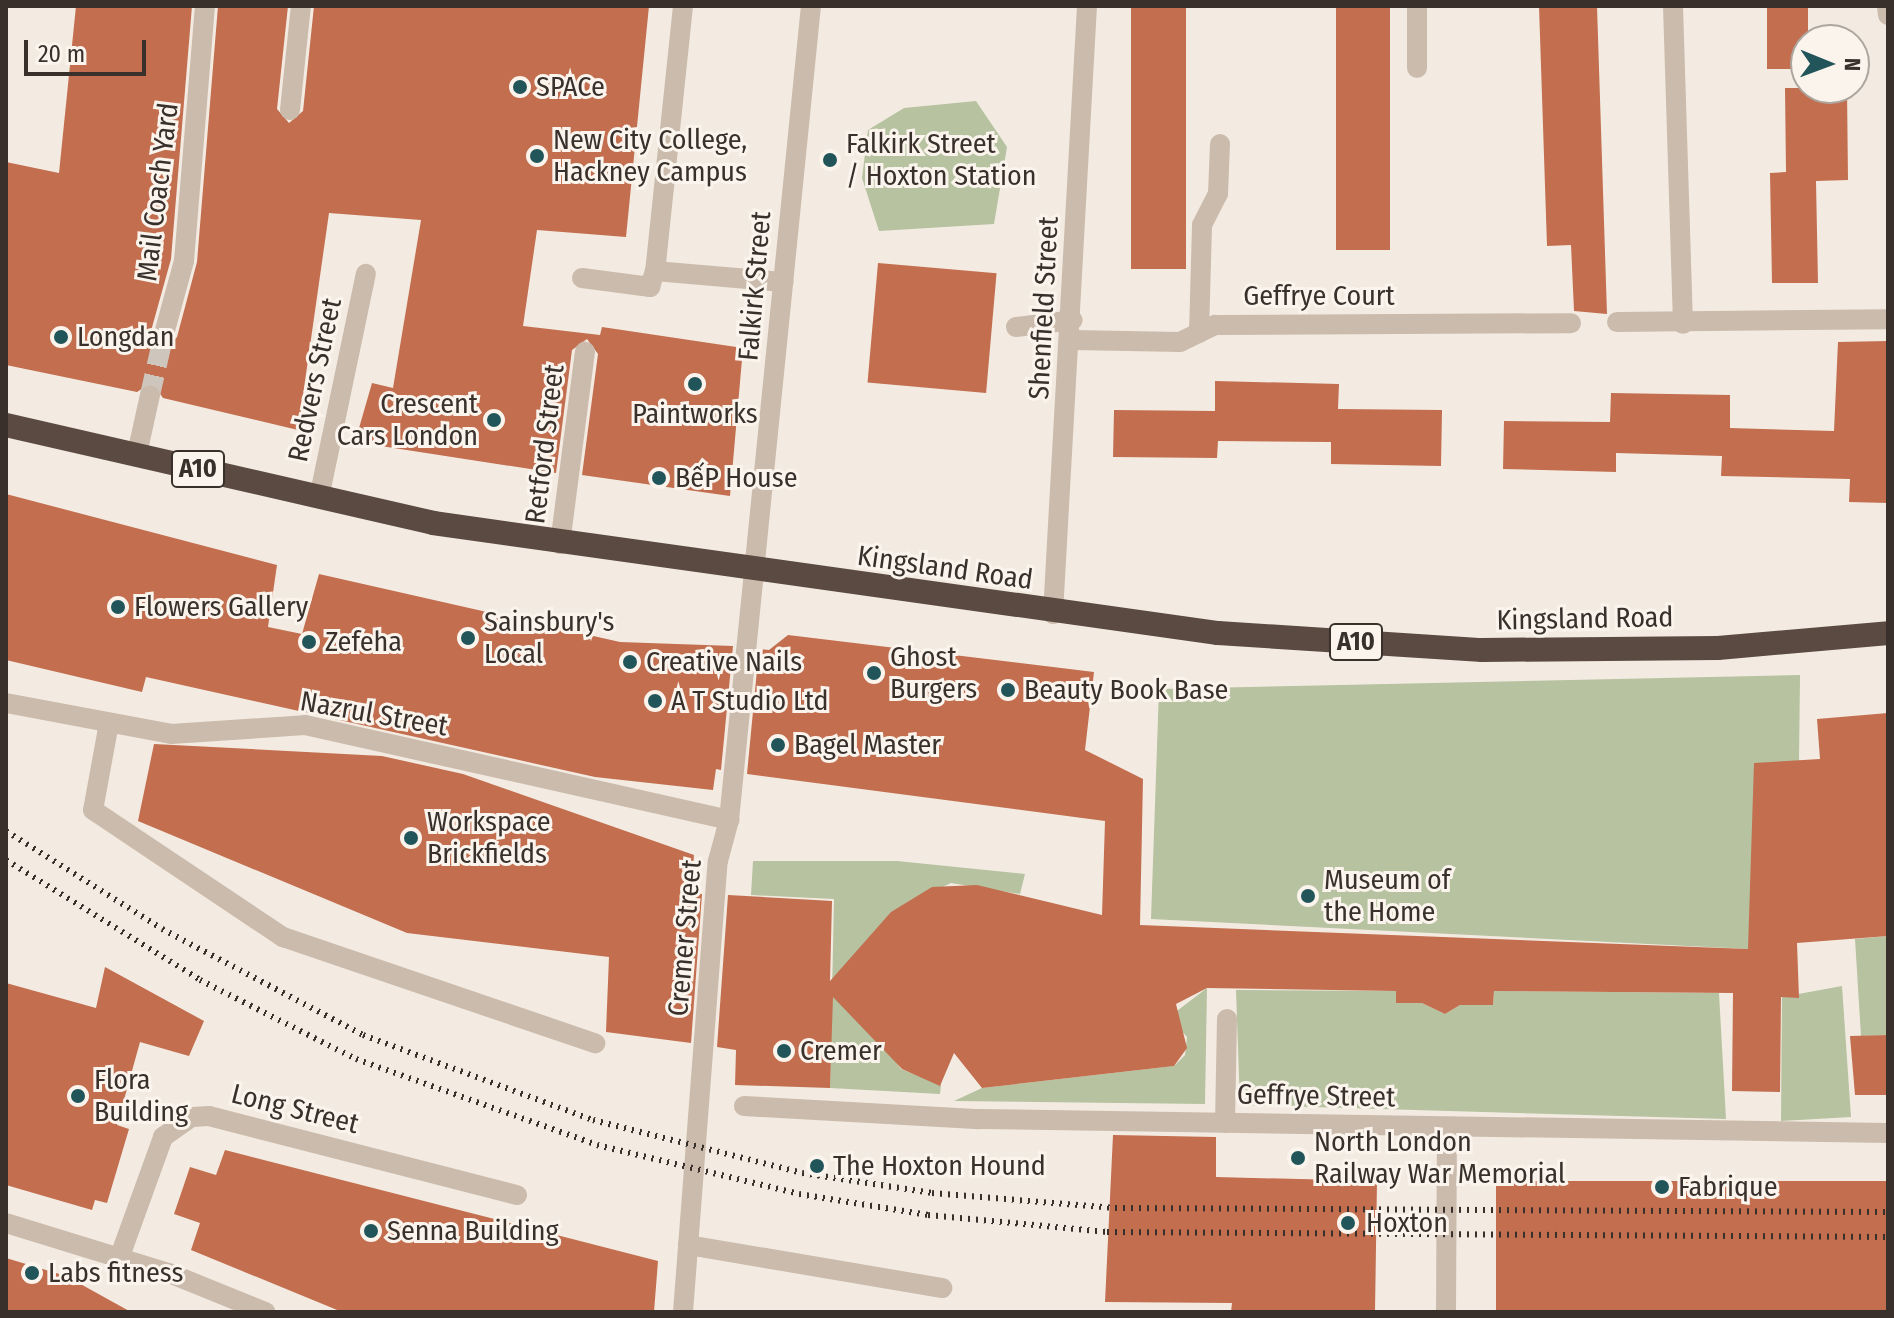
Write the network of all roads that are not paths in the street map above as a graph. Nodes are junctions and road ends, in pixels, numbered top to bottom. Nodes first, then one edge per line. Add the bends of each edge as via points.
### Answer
1 (205, 6) edge
2 (301, 6) edge
3 (683, 6) edge
4 (811, 6) edge
5 (1087, 6) edge
6 (1417, 6) edge
7 (1673, 6) edge
8 (1887, 6) edge
9 (1888, 15) edge
10 (1417, 68) dead end
11 (290, 110) dead end
12 (1220, 144) dead end
13 (655, 271) junction
14 (366, 274) dead end
15 (582, 278) dead end
16 (784, 282) junction
17 (1888, 319) edge
18 (1617, 322) dead end
19 (1571, 323) dead end
20 (1683, 324) junction
21 (1016, 327) dead end
22 (1072, 330) junction
23 (1199, 333) junction
24 (164, 334) tunnel mouth
25 (585, 352) dead end
26 (150, 395) tunnel mouth
27 (6, 425) edge
28 (137, 454) junction
29 (319, 498) junction
30 (560, 544) junction
31 (752, 571) junction
32 (1053, 614) junction
33 (1888, 633) edge
34 (6, 703) edge
35 (109, 723) junction
36 (729, 820) junction
37 (1227, 1019) dead end
38 (595, 1043) dead end
39 (744, 1106) dead end
40 (1225, 1123) junction
41 (1447, 1127) junction
42 (1888, 1133) edge
43 (517, 1195) dead end
44 (6, 1223) edge
45 (688, 1245) junction
46 (120, 1256) junction
47 (942, 1288) dead end
48 (265, 1312) edge
49 (683, 1312) edge
50 (1446, 1312) edge

1 - 24 street, Mail Coach Yard via 184,261
2 - 11 street
3 - 13 street
4 - 16 street, Falkirk Street
5 - 22 street, Shenfield Street
6 - 10 street
7 - 20 street
8 - 9 street
12 - 23 street via 1218,194 1202,225
13 - 15 street via 650,287
13 - 16 street
14 - 29 street, Redvers Street
16 - 31 street, Falkirk Street
17 - 20 street
18 - 20 street
19 - 23 street, Geffrye Court via 1215,325
21 - 22 street, Geffrye Court
22 - 23 street, Geffrye Court via 1180,342
22 - 32 street, Shenfield Street
25 - 30 street, Retford Street
26 - 28 street
27 - 28 highway, Kingsland Road / A10
28 - 29 highway, Kingsland Road / A10
29 - 30 highway, Kingsland Road / A10
30 - 31 highway, Kingsland Road / A10
31 - 32 highway, Kingsland Road / A10
31 - 36 street, Cremer Street
32 - 33 highway, Kingsland Road / A10 via 1218,633 1482,650 1718,648
34 - 35 street, Nazrul Street
35 - 36 street, Nazrul Street via 171,734 305,725
35 - 38 street via 93,810 283,937
36 - 45 street, Cremer Street via 717,897
37 - 40 street
39 - 40 street, Geffrye Street
40 - 41 street, Geffrye Street
41 - 42 street, Geffrye Street
41 - 50 street
43 - 46 street, Long Street via 209,1116 192,1117 163,1137
44 - 46 street
45 - 47 street
45 - 49 street, Cremer Street
46 - 48 street

